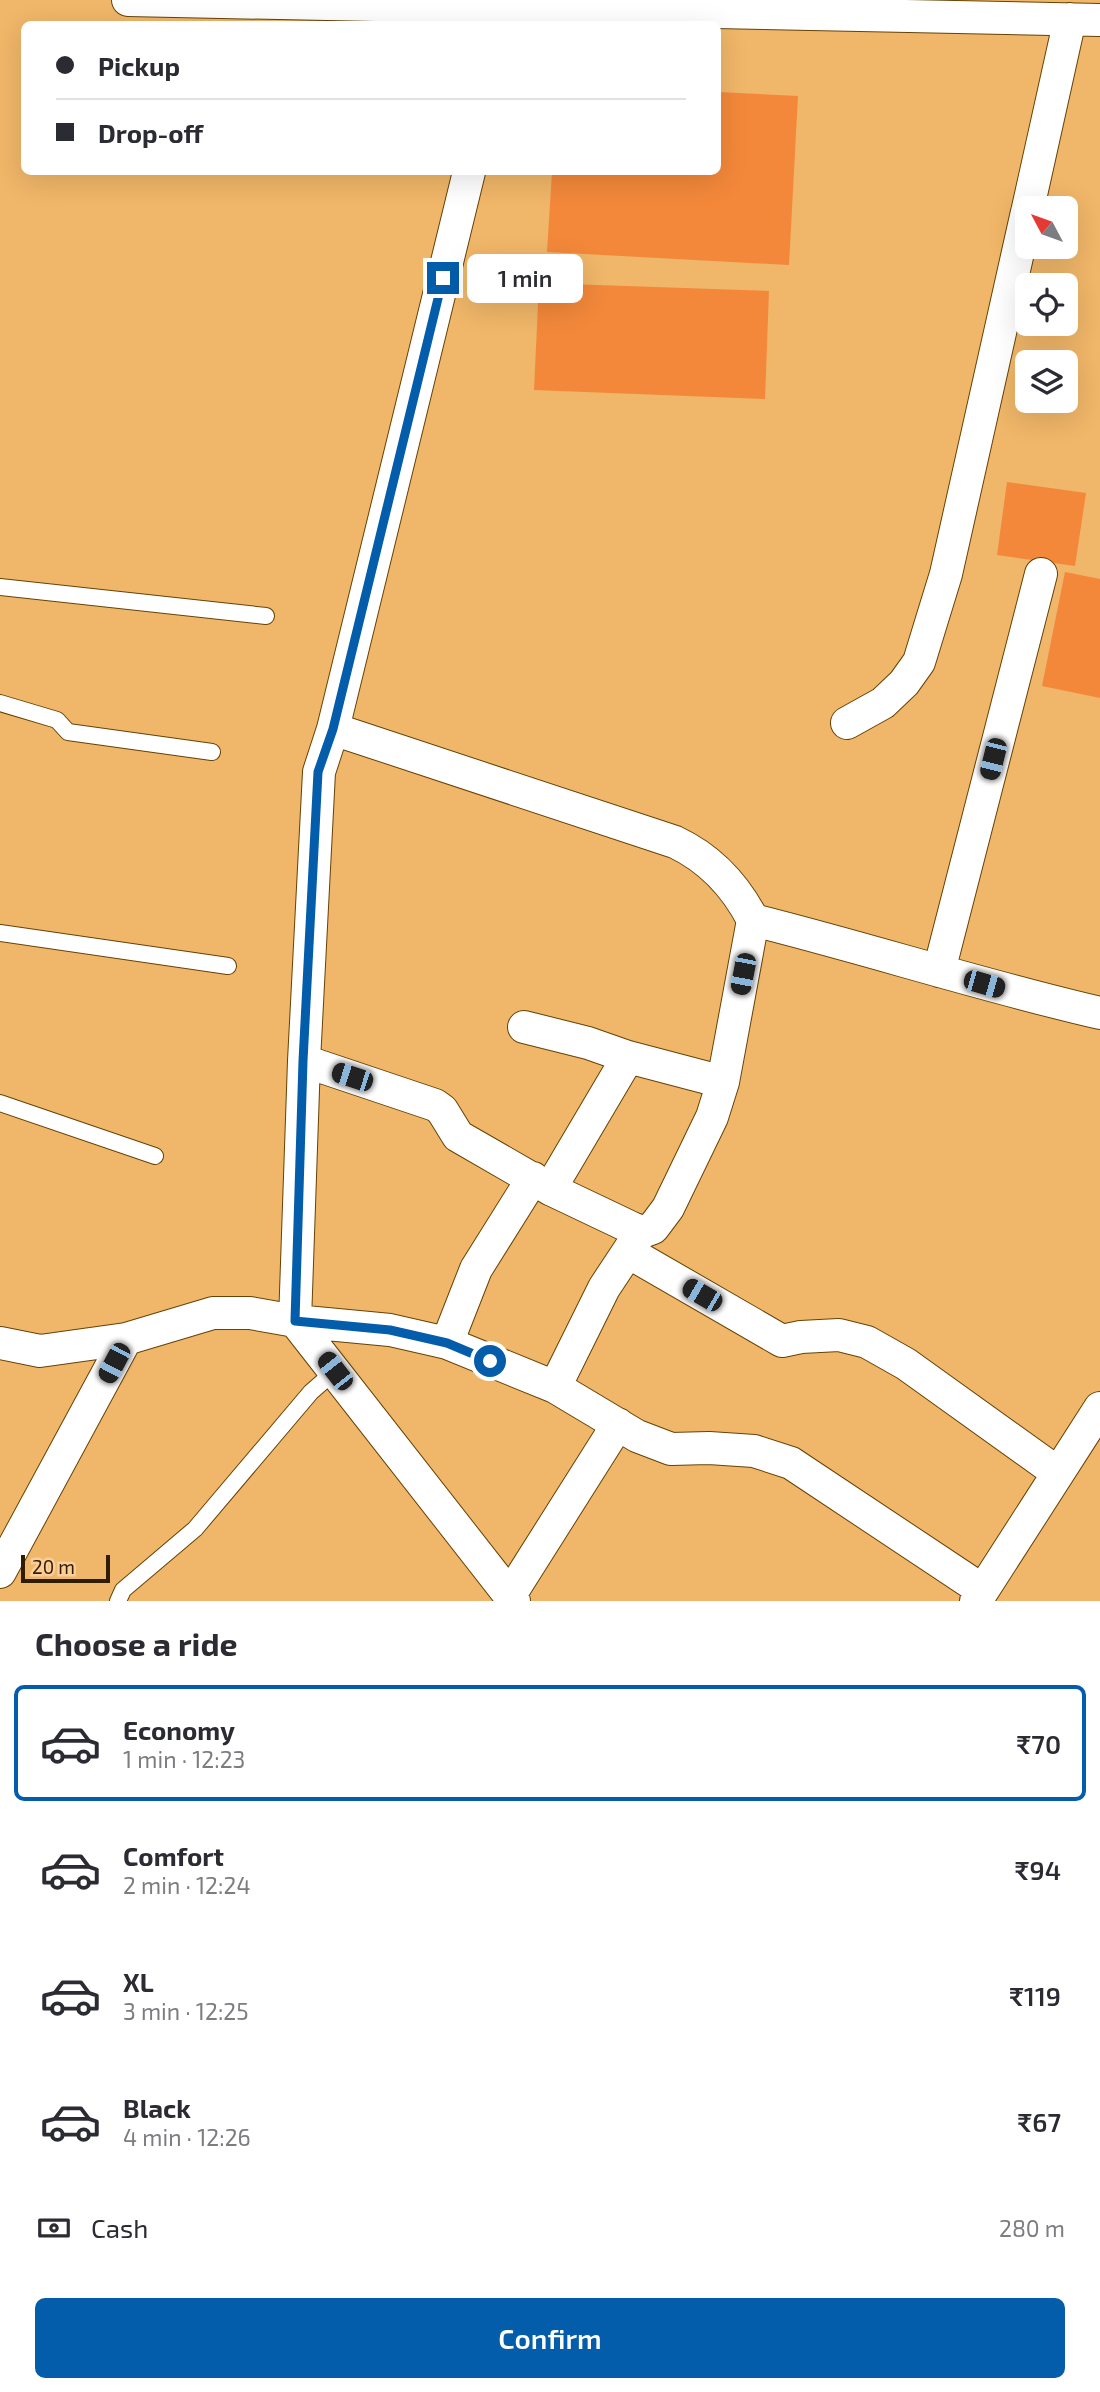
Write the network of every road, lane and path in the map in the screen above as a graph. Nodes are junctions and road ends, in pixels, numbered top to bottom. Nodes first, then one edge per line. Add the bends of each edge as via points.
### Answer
1 (128, 0) edge
2 (508, 11) edge
3 (1085, 20) edge
4 (468, 175) edge
5 (1032, 196) edge
6 (1017, 259) edge
7 (1041, 574) dead end
8 (0, 587) edge
9 (266, 616) dead end
10 (0, 703) edge
11 (847, 723) dead end
12 (333, 729) junction
13 (212, 751) dead end
14 (753, 919) junction
15 (0, 933) edge
16 (228, 966) dead end
17 (939, 971) junction
18 (1100, 1013) edge
19 (524, 1027) dead end
20 (628, 1057) junction
21 (303, 1061) junction
22 (723, 1082) junction
23 (0, 1102) edge
24 (155, 1156) dead end
25 (541, 1183) junction
26 (635, 1242) junction
27 (295, 1321) junction
28 (126, 1339) junction
29 (0, 1343) edge
30 (447, 1343) junction
31 (335, 1371) junction
32 (555, 1387) junction
33 (1100, 1408) edge
34 (618, 1424) junction
35 (1058, 1473) junction
36 (0, 1572) edge
37 (979, 1595) edge
38 (506, 1596) edge
39 (118, 1601) edge

1 - 2 street
2 - 3 street
3 - 5 street
4 - 12 street
6 - 11 street via 946,574 919,662 883,703
7 - 17 street
8 - 9 lane
10 - 13 lane via 57,720 68,732
12 - 14 street via 675,842 714,868 741,896
12 - 21 street via 318,772
14 - 17 street
14 - 22 street
15 - 16 lane
17 - 18 street
19 - 20 street
20 - 22 street
20 - 25 street
21 - 25 street via 435,1105 458,1136
21 - 27 street
22 - 26 street via 712,1118 668,1208
23 - 24 lane
25 - 26 street
25 - 30 street via 476,1269
26 - 32 street via 604,1288
26 - 35 street via 782,1341 839,1335 867,1342 906,1364
27 - 28 street via 250,1313 213,1313
27 - 30 street via 390,1330
27 - 31 street
28 - 29 street via 40,1351
28 - 36 street
30 - 32 street
31 - 38 street
31 - 39 lane via 311,1392 195,1529 123,1590
32 - 34 street
33 - 35 street
34 - 37 street via 671,1449 754,1451 791,1463
34 - 38 street
35 - 37 street

